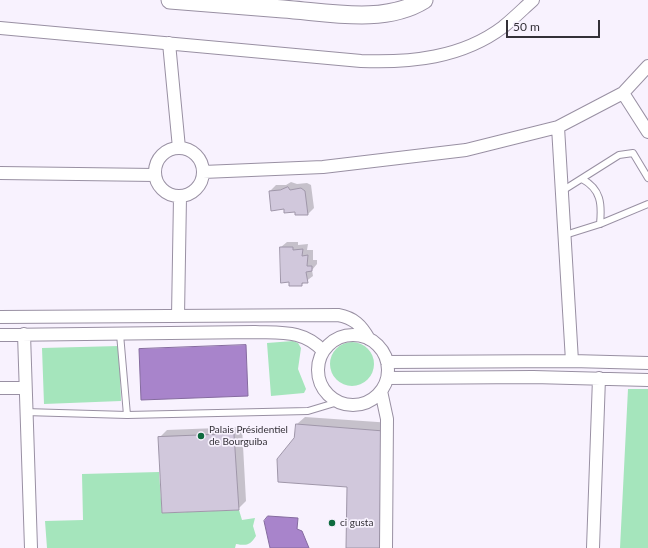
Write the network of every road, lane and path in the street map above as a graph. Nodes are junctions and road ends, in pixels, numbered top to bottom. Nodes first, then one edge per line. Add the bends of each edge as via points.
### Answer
1 (170, 0) edge
2 (424, 0) edge
3 (533, 0) edge
4 (0, 28) edge
5 (169, 43) junction
6 (648, 66) edge
7 (623, 93) junction
8 (558, 127) junction
9 (648, 132) edge
10 (180, 148) junction
11 (203, 172) junction
12 (0, 173) edge
13 (155, 175) junction
14 (648, 178) edge
15 (582, 179) junction
16 (562, 191) junction
17 (180, 196) junction
18 (648, 204) edge
19 (600, 224) junction
20 (564, 235) junction
21 (178, 316) junction
22 (0, 317) edge
23 (24, 334) junction
24 (120, 334) junction
25 (0, 335) edge
26 (370, 339) junction
27 (323, 351) junction
28 (572, 361) junction
29 (387, 362) junction
30 (648, 363) edge
31 (387, 378) junction
32 (599, 378) junction
33 (648, 380) edge
34 (0, 388) edge
35 (24, 388) junction
36 (381, 391) junction
37 (338, 402) junction
38 (25, 412) junction
39 (126, 415) junction
40 (31, 548) edge
41 (386, 548) edge
42 (593, 548) edge

1 - 2 main road via 376,14 392,12
3 - 5 street via 502,27 466,48 434,58 397,62 361,61
4 - 5 street
5 - 10 street
6 - 7 street
7 - 8 street
7 - 9 street
8 - 11 street via 466,150 400,159
8 - 16 street
10 - 11 street via 196,156
10 - 13 street via 169,150 162,155 155,167
11 - 17 street via 194,192
12 - 13 street
13 - 17 street via 164,192
14 - 15 lane via 633,153 628,153 619,155
15 - 16 lane
15 - 19 lane via 596,190 601,201
16 - 20 street
17 - 21 street
18 - 19 lane
19 - 20 lane
20 - 28 street
21 - 22 street
21 - 26 street via 348,316 356,321
23 - 24 street
23 - 25 street
23 - 35 street
24 - 27 street via 296,334 308,338
24 - 39 lane
26 - 27 street via 349,335 331,342
26 - 29 street via 380,347
27 - 37 street via 318,368 319,380 323,389
28 - 29 street
28 - 30 street
29 - 31 street
31 - 32 street
31 - 36 street
32 - 33 street
32 - 42 street
34 - 35 street
35 - 38 street
36 - 37 street via 362,404 349,405
36 - 41 street via 387,419
37 - 39 lane via 308,411
38 - 39 lane
38 - 40 street

